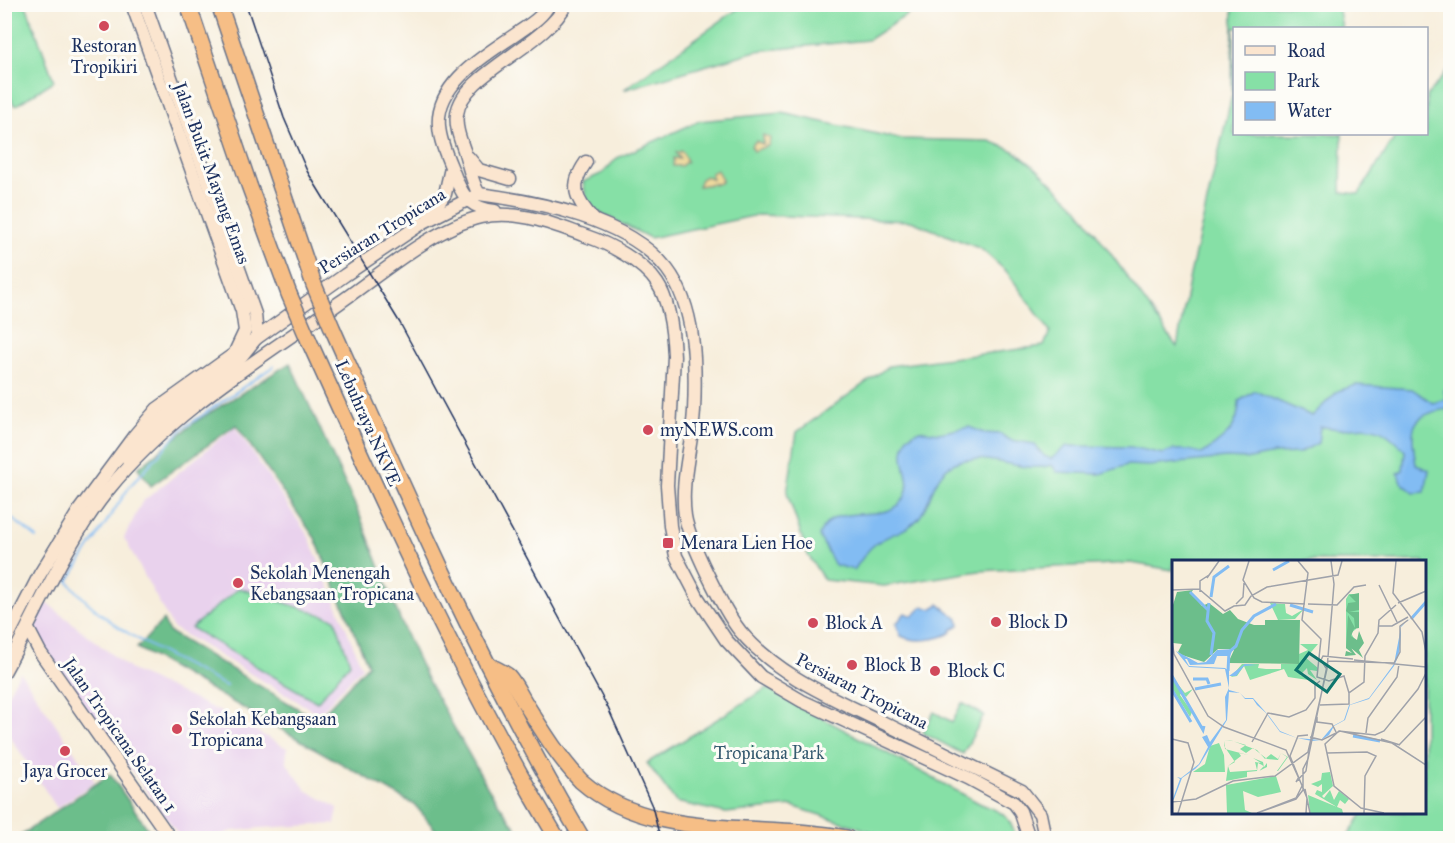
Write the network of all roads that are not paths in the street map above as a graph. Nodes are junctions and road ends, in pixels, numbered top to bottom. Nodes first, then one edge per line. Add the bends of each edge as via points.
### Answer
1 (132, 4) edge
2 (146, 4) edge
3 (188, 4) edge
4 (219, 4) edge
5 (549, 4) edge
6 (566, 4) edge
7 (465, 154) junction
8 (586, 162) dead end
9 (451, 166) junction
10 (510, 179) dead end
11 (473, 199) junction
12 (511, 214) junction
13 (594, 220) junction
14 (424, 222) junction
15 (436, 237) junction
16 (255, 314) junction
17 (277, 322) junction
18 (257, 337) junction
19 (233, 353) junction
20 (108, 490) junction
21 (28, 628) junction
22 (4, 644) edge
23 (39, 652) junction
24 (15, 653) junction
25 (488, 665) junction
26 (4, 672) edge
27 (546, 819) junction
28 (171, 838) edge
29 (548, 838) edge
30 (557, 838) edge
31 (582, 838) edge
32 (847, 838) edge
33 (1029, 838) edge
34 (1045, 838) edge

1 - 19 main road, Jalan Bukit Mayang Emas via 242,311 246,331
2 - 16 main road, Jalan Bukit Mayang Emas
3 - 27 highway, Lebuhraya NKVE, bridge via 249,185 309,341 411,562
4 - 25 highway, Lebuhraya NKVE, bridge via 314,285 408,499
5 - 9 main road via 536,20 465,72 446,96 439,127
6 - 7 main road via 553,24 468,91 457,114
7 - 10 main road via 479,170
7 - 11 main road via 474,186
8 - 13 main road via 575,185 578,198
9 - 11 main road via 461,193
9 - 14 main road via 445,194
11 - 12 main road via 481,209
11 - 13 main road, Persiaran Tropicana via 546,207
11 - 14 main road, Persiaran Tropicana
11 - 15 main road
12 - 15 main road, Persiaran Tropicana via 478,217
12 - 33 main road, Persiaran Tropicana via 544,220 597,240 631,260 657,283 673,336 670,526 676,556 726,640 761,676 802,701 1014,803
13 - 34 main road, Persiaran Tropicana via 645,248 668,271 678,288 693,349 694,416 683,483 686,518 715,590 740,630 772,663 810,687 1022,790 1040,814
14 - 17 main road, Persiaran Tropicana
15 - 20 main road, Persiaran Tropicana via 210,393 159,436
16 - 17 main road via 261,320
16 - 18 main road, Jalan Bukit Mayang Emas
17 - 18 main road, Persiaran Tropicana
18 - 19 main road, Persiaran Tropicana
18 - 20 main road via 240,358 153,427
19 - 22 main road, Persiaran Tropicana via 164,404 134,436 80,509
20 - 21 main road, Persiaran Tropicana via 81,528
21 - 23 main road, Jalan Tropicana Selatan 1
21 - 24 main road, Persiaran Tropicana
23 - 24 main road, Jalan Tropicana Selatan 1
23 - 28 main road, Jalan Tropicana Selatan 1
24 - 26 main road, Persiaran Tropicana
25 - 31 highway, Lebuhraya NKVE
25 - 32 highway via 507,676 580,780 627,813 682,828 799,831
27 - 29 highway
27 - 30 highway, Lebuhraya NKVE

